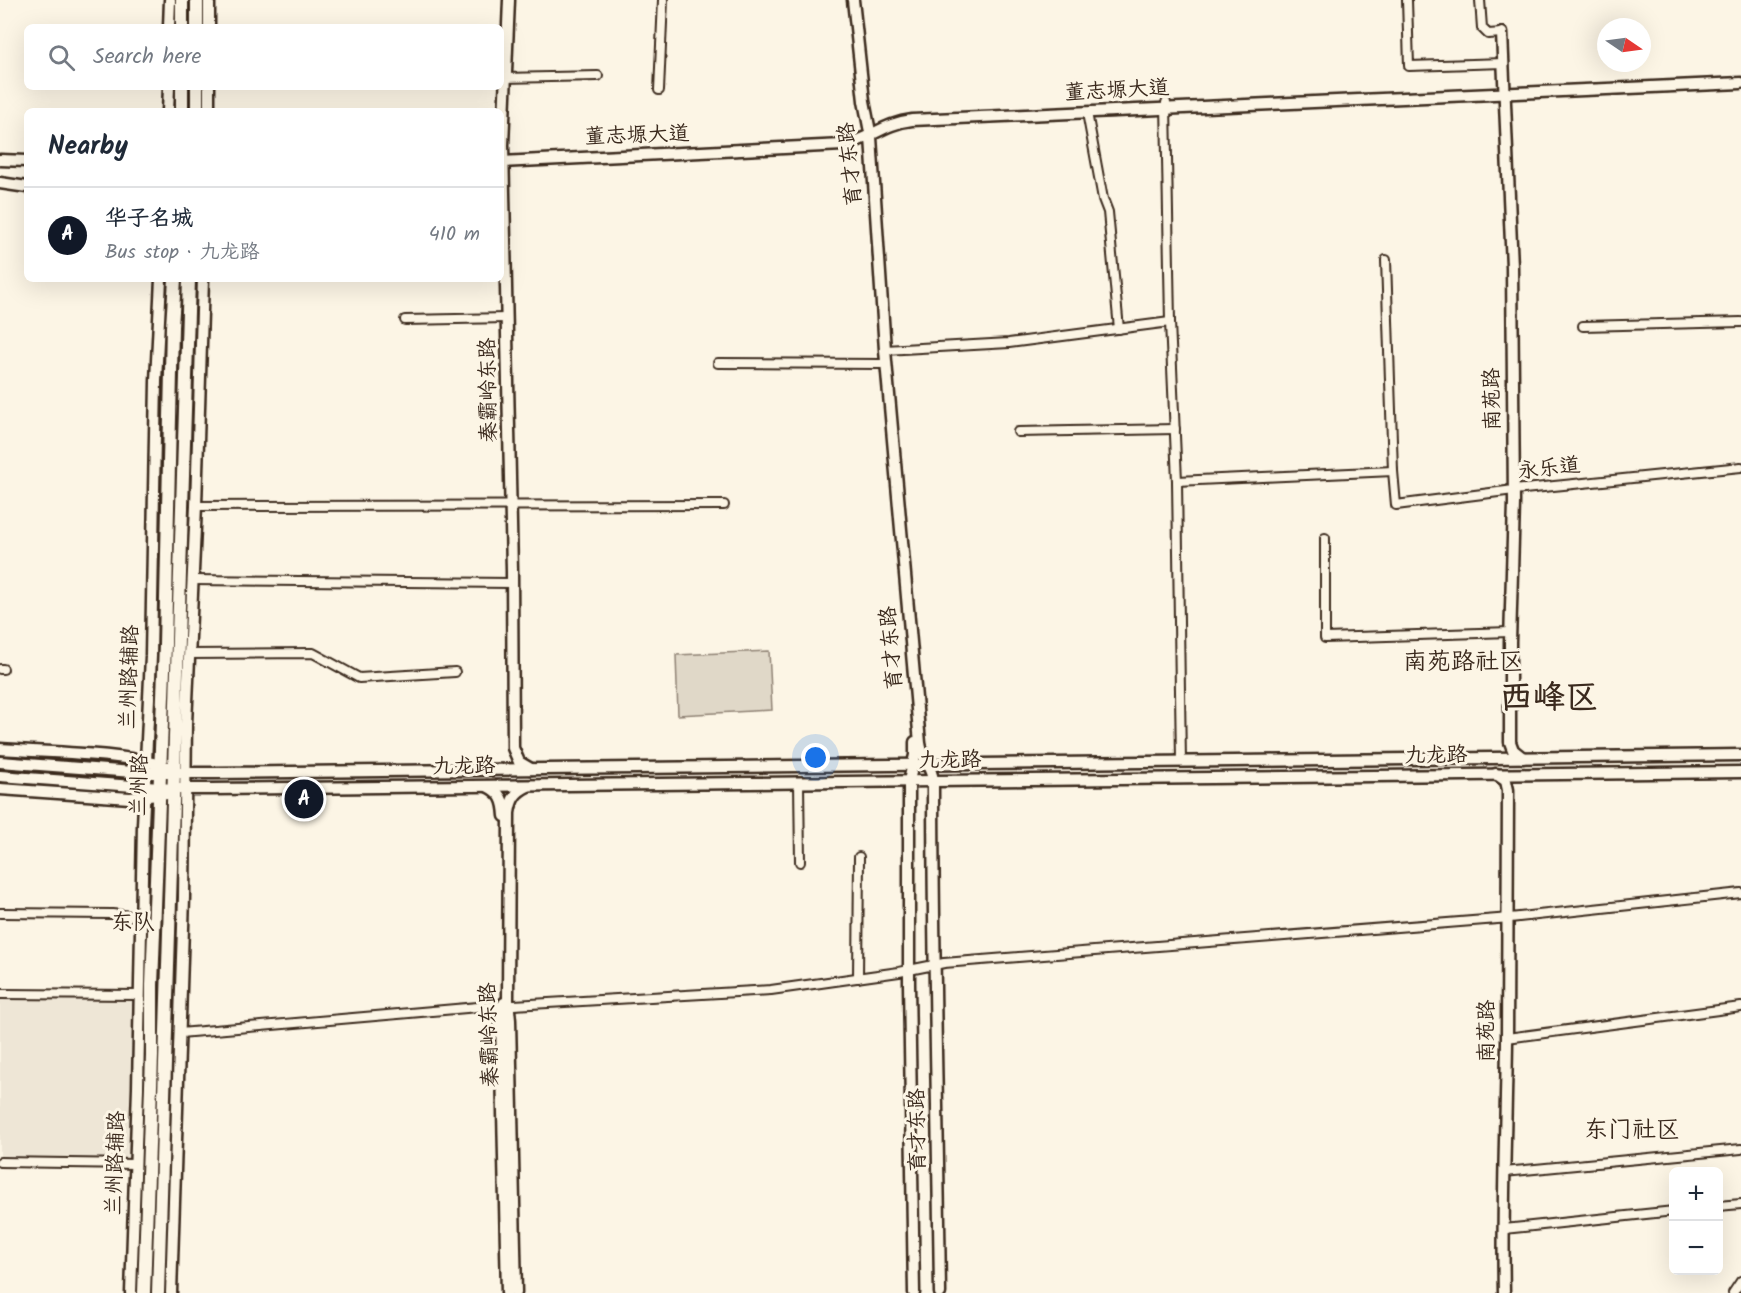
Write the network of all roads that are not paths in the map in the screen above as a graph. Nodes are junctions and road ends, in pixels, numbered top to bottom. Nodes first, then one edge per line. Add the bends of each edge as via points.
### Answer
1 (170, 0) edge
2 (182, 0) edge
3 (197, 0) edge
4 (209, 0) edge
5 (507, 0) edge
6 (663, 0) edge
7 (848, 0) edge
8 (853, 0) edge
9 (1407, 0) edge
10 (1480, 0) edge
11 (169, 24) edge
12 (182, 24) edge
13 (197, 24) edge
14 (209, 24) edge
15 (1500, 34) joint
16 (1502, 63) junction
17 (598, 76) dead end
18 (504, 78) edge
19 (1741, 80) edge
20 (169, 90) edge
21 (182, 90) edge
22 (197, 90) edge
23 (209, 90) edge
24 (503, 90) edge
25 (504, 90) edge
26 (659, 90) dead end
27 (1503, 91) junction
28 (1166, 106) junction
29 (168, 108) edge
30 (182, 108) edge
31 (196, 108) edge
32 (209, 108) edge
33 (501, 108) edge
34 (503, 108) edge
35 (1088, 118) dead end
36 (868, 134) junction
37 (0, 160) edge
38 (504, 160) edge
39 (24, 161) edge
40 (0, 183) edge
41 (24, 187) edge
42 (1386, 260) dead end
43 (504, 265) edge
44 (161, 282) edge
45 (175, 282) edge
46 (189, 282) edge
47 (203, 282) edge
48 (504, 282) edge
49 (505, 318) junction
50 (405, 320) dead end
51 (1170, 322) junction
52 (1741, 322) edge
53 (1583, 326) dead end
54 (1119, 329) junction
55 (885, 350) junction
56 (718, 363) dead end
57 (881, 364) junction
58 (1174, 429) junction
59 (1018, 432) dead end
60 (1741, 467) edge
61 (1393, 471) junction
62 (1177, 481) junction
63 (1512, 491) junction
64 (509, 505) junction
65 (724, 505) dead end
66 (196, 506) junction
67 (1325, 538) dead end
68 (193, 580) junction
69 (510, 583) junction
70 (1508, 632) junction
71 (189, 654) junction
72 (455, 672) dead end
73 (0, 749) edge
74 (1741, 755) edge
75 (1523, 758) junction
76 (1496, 759) junction
77 (0, 762) edge
78 (1181, 762) junction
79 (912, 765) junction
80 (929, 765) junction
81 (146, 767) junction
82 (160, 769) junction
83 (489, 770) junction
84 (532, 770) junction
85 (1741, 771) edge
86 (178, 772) junction
87 (1496, 774) junction
88 (1523, 774) junction
89 (0, 776) edge
90 (933, 780) junction
91 (909, 781) junction
92 (799, 782) junction
93 (530, 785) junction
94 (486, 786) junction
95 (0, 789) edge
96 (177, 790) junction
97 (145, 792) junction
98 (159, 792) junction
99 (859, 857) dead end
100 (800, 862) dead end
101 (1741, 894) edge
102 (0, 913) edge
103 (141, 917) junction
104 (1508, 918) junction
105 (934, 965) junction
106 (910, 970) junction
107 (858, 978) junction
108 (0, 994) edge
109 (139, 996) junction
110 (506, 1005) junction
111 (1741, 1007) edge
112 (180, 1033) junction
113 (1509, 1038) junction
114 (1741, 1149) edge
115 (0, 1162) edge
116 (135, 1164) junction
117 (1506, 1172) junction
118 (1741, 1204) edge
119 (1723, 1206) edge
120 (1669, 1212) edge
121 (1506, 1229) junction
122 (1741, 1281) edge
123 (131, 1293) edge
124 (144, 1293) edge
125 (158, 1293) edge
126 (171, 1293) edge
127 (507, 1293) edge
128 (516, 1293) edge
129 (914, 1293) edge
130 (940, 1293) edge
131 (1506, 1293) edge
132 (1733, 1293) edge

1 - 11 street
2 - 12 main road
3 - 13 main road
4 - 14 street
5 - 18 street, 秦霸岭东路
6 - 26 street
7 - 36 street, 育才东路 via 859,102
8 - 36 street, 育才东路
9 - 16 street via 1409,66
10 - 15 street via 1482,28 1488,34
15 - 16 street, 南苑路
16 - 27 street, 南苑路
17 - 18 street
19 - 27 street, 董志塬大道
20 - 29 street
21 - 30 main road
22 - 31 main road
23 - 32 street
24 - 33 street, 秦霸岭东路
25 - 34 street, 秦霸岭东路
27 - 28 street, 董志塬大道
27 - 63 street, 南苑路
28 - 36 street, 董志塬大道 via 900,122
28 - 51 street
35 - 54 street via 1108,212
36 - 38 street, 董志塬大道 via 835,146
36 - 55 street, 育才东路
36 - 57 street, 育才东路
37 - 39 street
40 - 41 street
42 - 61 street
43 - 49 street, 秦霸岭东路
44 - 81 street, 兰州路辅路
45 - 82 main road, 兰州路
46 - 86 main road, 兰州路
47 - 66 street
48 - 49 street, 秦霸岭东路
49 - 50 street
49 - 64 street, 秦霸岭东路
51 - 54 street
51 - 58 street
52 - 53 street
54 - 55 street via 1009,343
55 - 80 street, 育才东路 via 920,743
56 - 57 street
57 - 79 street, 育才东路 via 915,744
58 - 59 street
58 - 62 street
60 - 63 street, 永乐道
61 - 62 street
61 - 63 street, 永乐道 via 1396,505
62 - 78 street
63 - 70 street, 南苑路
64 - 65 street
64 - 66 street
64 - 69 street, 秦霸岭东路
66 - 68 street
67 - 70 street via 1325,638
68 - 69 street
68 - 71 street
69 - 83 street, 秦霸岭东路 via 509,754 496,769
69 - 84 street, 秦霸岭东路 via 513,748 519,762
70 - 75 street, 南苑路 via 1510,742
70 - 76 street, 南苑路 via 1506,748
71 - 72 street via 313,653 359,678
71 - 86 street
73 - 81 street via 118,757
74 - 75 street, 九龙路
75 - 76 street, 九龙路
76 - 78 street, 九龙路
77 - 81 street
78 - 80 street, 九龙路
79 - 80 street, 九龙路
79 - 84 street, 九龙路
79 - 91 street, 育才东路
80 - 90 street, 育才东路
81 - 82 street, 九龙路
81 - 97 street, 兰州路辅路
82 - 86 street, 九龙路
82 - 98 main road, 兰州路
83 - 84 street, 九龙路
83 - 86 street, 九龙路
85 - 88 street, 九龙路
86 - 96 main road, 兰州路
87 - 88 street, 九龙路
87 - 90 street, 九龙路
87 - 104 street, 南苑路 via 1506,781 1508,790
88 - 104 street, 南苑路 via 1511,790
89 - 97 street
90 - 91 street, 九龙路
90 - 105 street, 育才东路
91 - 92 street, 九龙路
91 - 106 street, 育才东路
92 - 93 street, 九龙路
92 - 100 street
93 - 94 street, 九龙路
93 - 110 street, 秦霸岭东路 via 513,797 509,813
94 - 96 street, 九龙路
94 - 110 street, 秦霸岭东路 via 499,793 504,805
95 - 97 street via 115,798
96 - 98 street, 九龙路
96 - 112 street via 184,897
96 - 125 main road, 兰州路
97 - 98 street, 九龙路
97 - 103 street, 兰州路辅路
98 - 124 main road, 兰州路
99 - 107 street
101 - 104 street
102 - 103 street
103 - 109 street, 兰州路辅路
104 - 105 street
104 - 113 street, 南苑路
105 - 106 street
105 - 130 street, 育才东路
106 - 107 street
106 - 129 street, 育才东路
107 - 110 street via 771,990
108 - 109 street
109 - 116 street, 兰州路辅路
110 - 112 street
110 - 127 street, 秦霸岭东路 via 501,1021
110 - 128 street, 秦霸岭东路
111 - 113 street
112 - 126 street
113 - 117 street, 南苑路
114 - 117 street
115 - 116 street
116 - 123 street, 兰州路辅路
117 - 121 street, 南苑路
118 - 119 street
120 - 121 street
121 - 131 street, 南苑路
122 - 132 street

